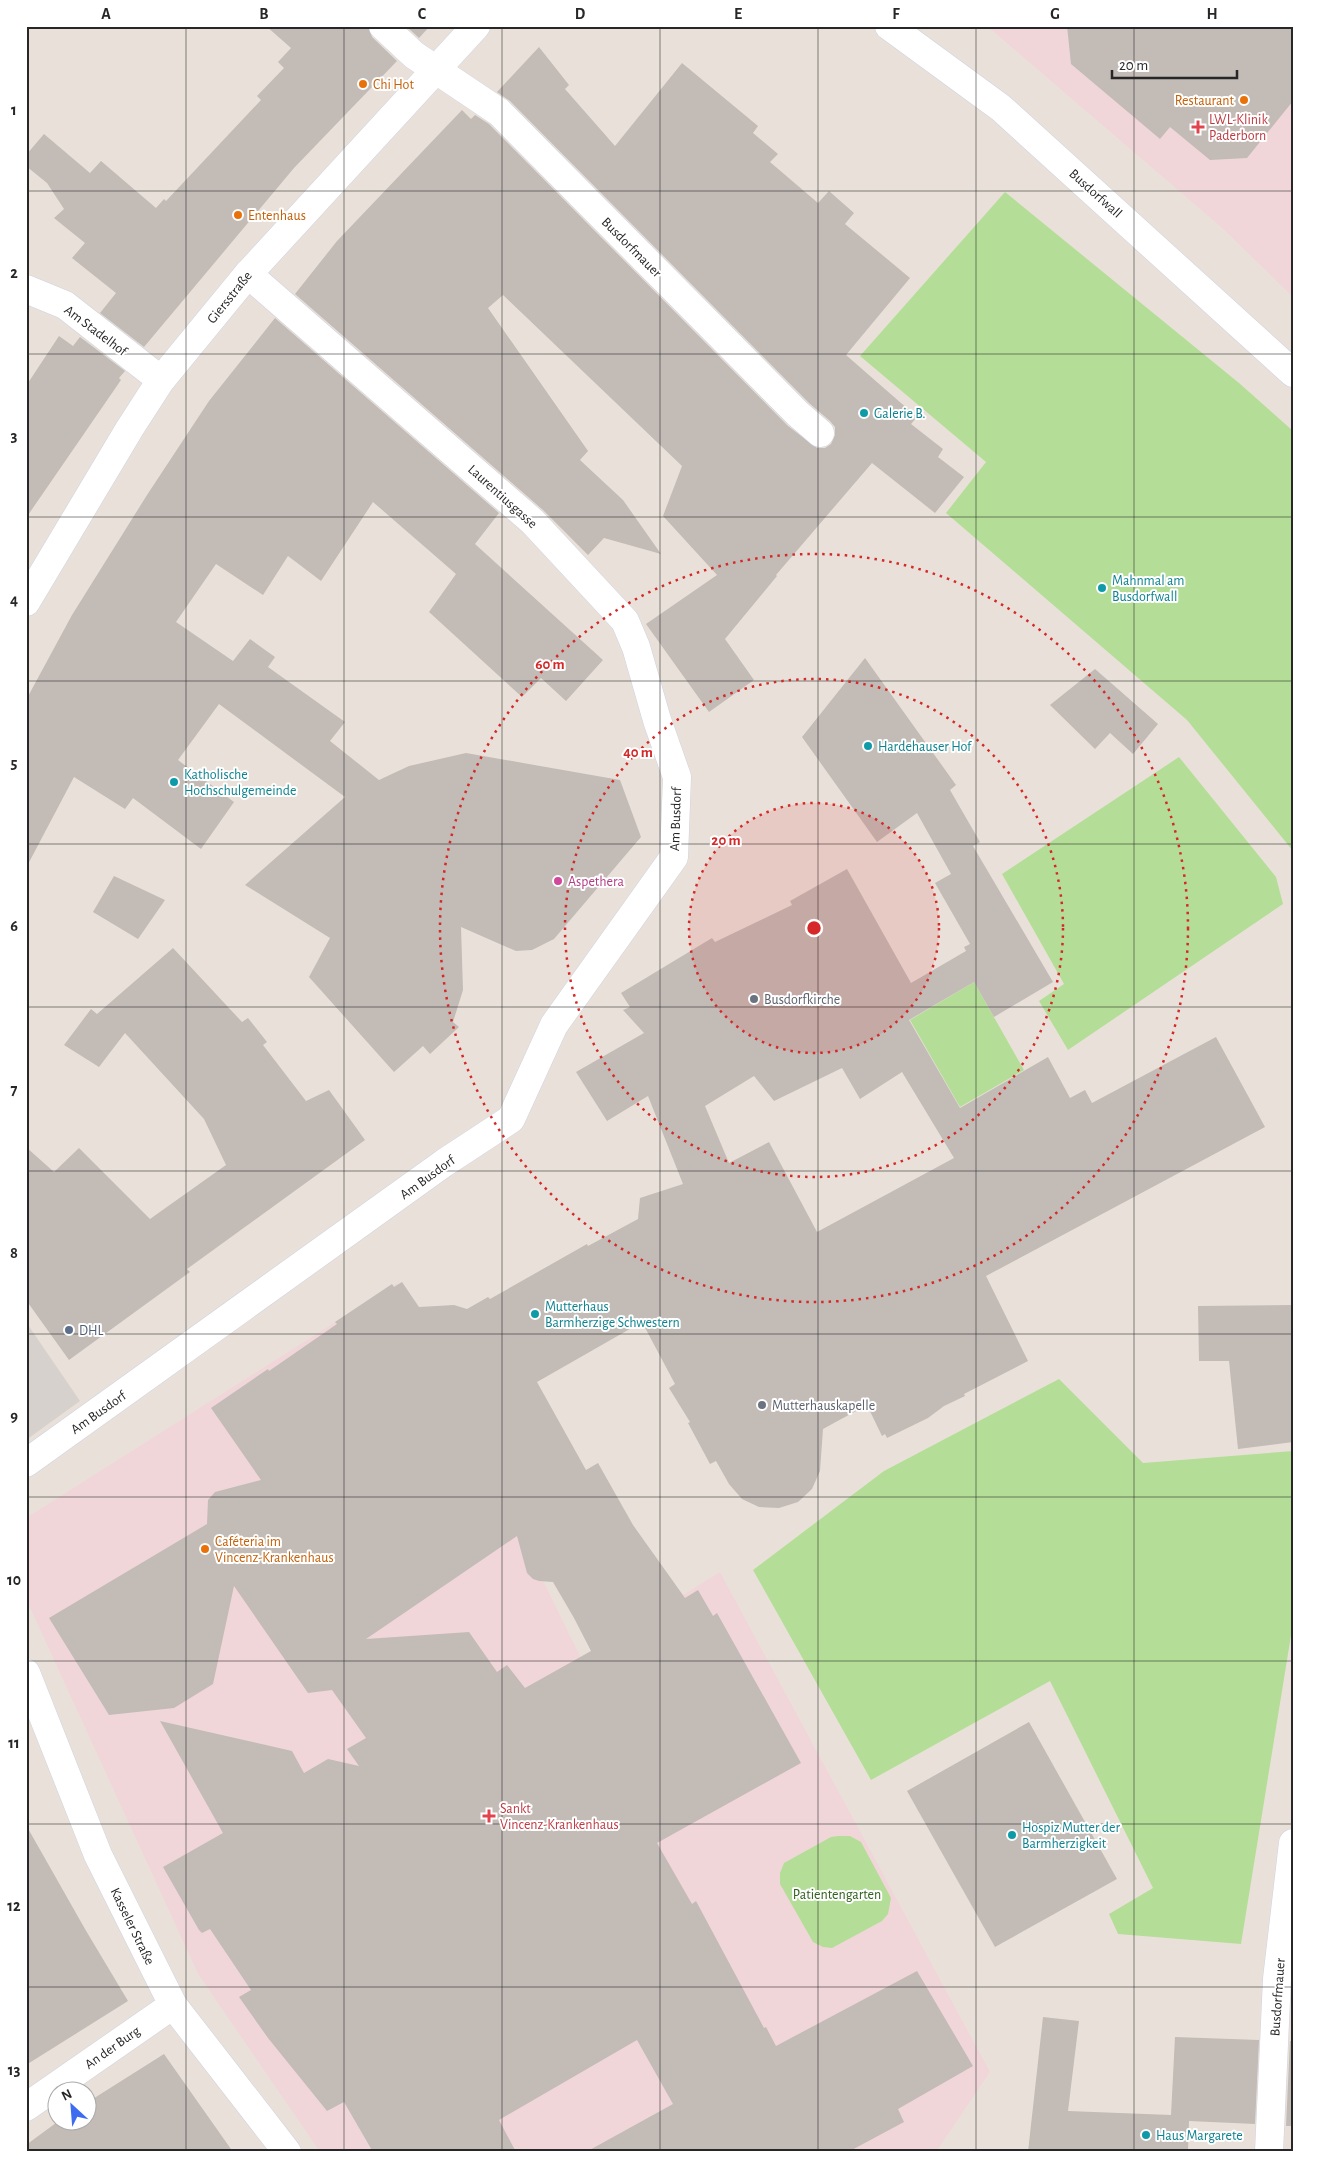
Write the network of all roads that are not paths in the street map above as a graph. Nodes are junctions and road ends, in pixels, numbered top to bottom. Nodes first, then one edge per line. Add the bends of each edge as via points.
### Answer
1 (383, 26) edge
2 (476, 26) edge
3 (889, 26) edge
4 (436, 70) junction
5 (248, 274) junction
6 (26, 289) edge
7 (1293, 373) edge
8 (161, 380) junction
9 (820, 433) dead end
10 (26, 602) edge
11 (677, 776) joint
12 (26, 1463) edge
13 (26, 1672) edge
14 (1293, 1843) edge
15 (172, 2005) junction
16 (26, 2107) edge
17 (287, 2152) edge
18 (1269, 2152) edge

1 - 4 street, Busdorfmauer via 414,55
2 - 4 street, Giersstraße
3 - 7 street, Busdorfwall via 1001,108
4 - 5 street, Giersstraße
4 - 9 street, Busdorfmauer via 499,112
5 - 8 street, Giersstraße
5 - 11 street, Laurentiusgasse via 534,522 625,621
6 - 8 street, Am Stadelhof via 65,305
8 - 10 street, Giersstraße
11 - 12 street, Am Busdorf via 674,857 554,1024 511,1119 444,1163
13 - 15 street, Kasseler Straße via 98,1855
14 - 18 street, Busdorfmauer via 1277,1979
15 - 16 street, An der Burg
15 - 17 street, Kasseler Straße

